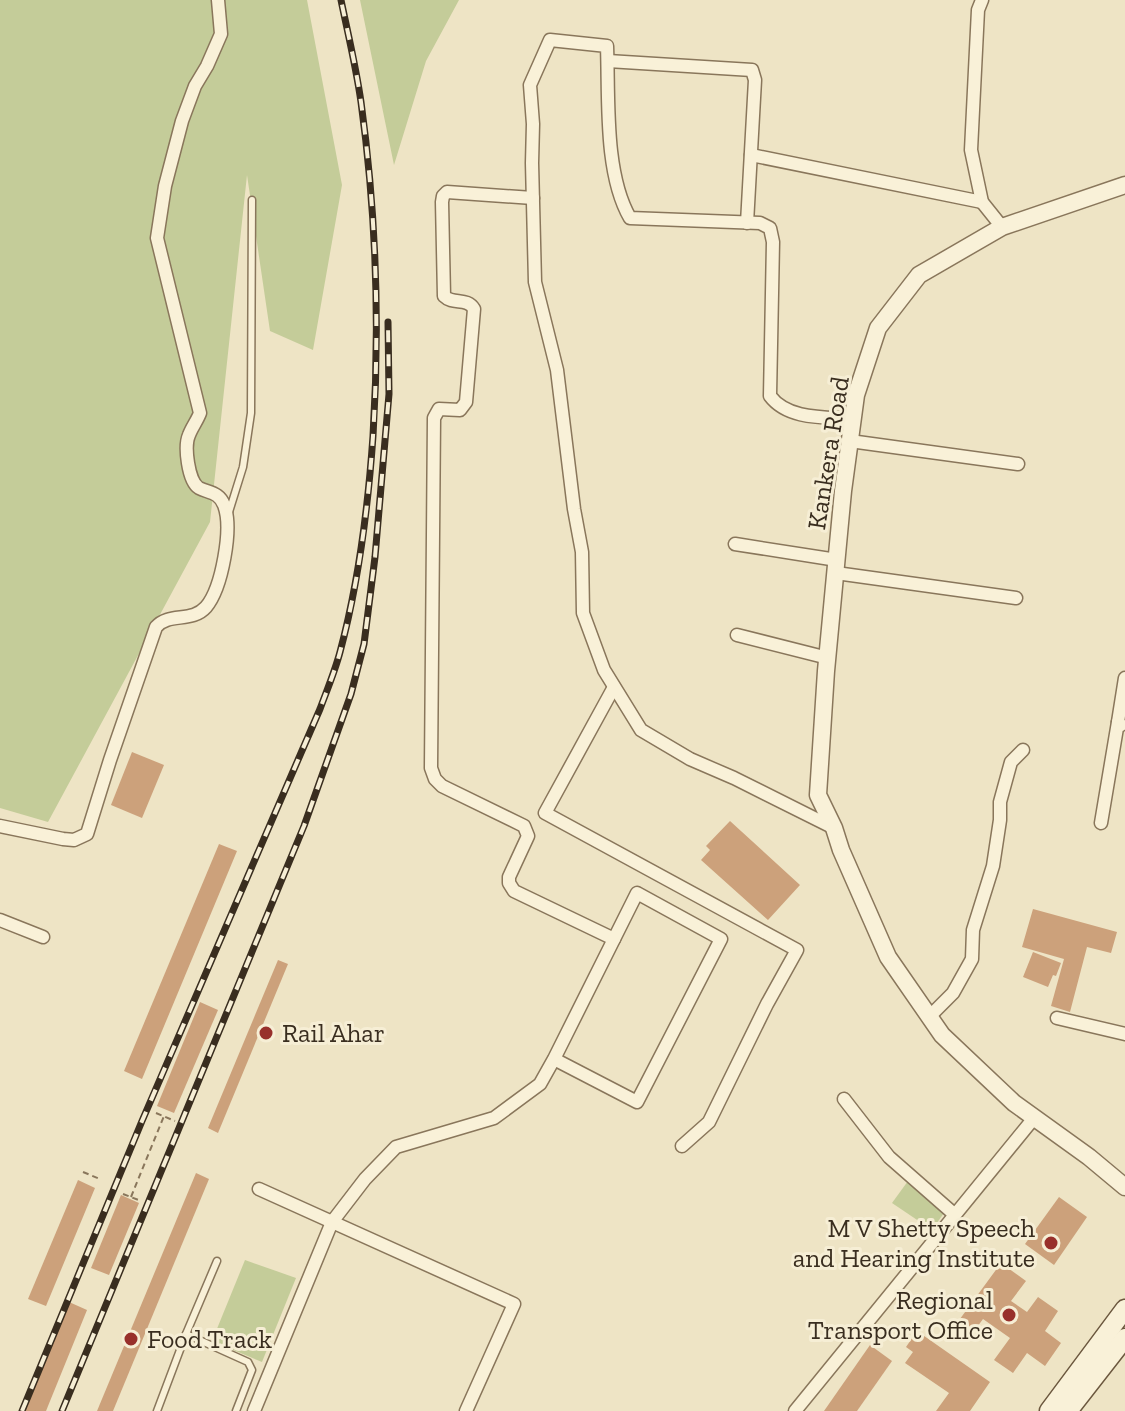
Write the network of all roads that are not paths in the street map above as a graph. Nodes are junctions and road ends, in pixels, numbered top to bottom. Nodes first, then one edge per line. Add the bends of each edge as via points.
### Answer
1 (218, 0) edge
2 (982, 0) edge
3 (608, 61) junction
4 (751, 155) junction
5 (1125, 185) edge
6 (533, 198) junction
7 (252, 200) dead end
8 (982, 202) junction
9 (747, 223) junction
10 (1002, 227) junction
11 (853, 419) junction
12 (850, 441) junction
13 (1018, 464) dead end
14 (227, 519) junction
15 (735, 544) dead end
16 (836, 566) junction
17 (1016, 598) dead end
18 (737, 635) dead end
19 (828, 658) junction
20 (1125, 678) edge
21 (614, 687) junction
22 (1121, 725) edge
23 (1023, 750) dead end
24 (1101, 823) dead end
25 (0, 826) edge
26 (834, 828) junction
27 (0, 920) edge
28 (43, 937) dead end
29 (614, 939) junction
30 (929, 1017) junction
31 (1057, 1018) dead end
32 (1125, 1034) edge
33 (554, 1059) junction
34 (844, 1099) dead end
35 (1034, 1118) junction
36 (682, 1146) dead end
37 (1125, 1187) edge
38 (259, 1189) dead end
39 (954, 1214) junction
40 (332, 1222) junction
41 (217, 1261) dead end
42 (1125, 1309) edge
43 (186, 1334) junction
44 (1125, 1338) edge
45 (157, 1411) edge
46 (236, 1411) edge
47 (254, 1411) edge
48 (466, 1411) edge
49 (795, 1411) edge
50 (1049, 1411) edge
51 (1068, 1411) edge

1 - 14 street via 221,34 182,121 157,238 200,413 187,440 189,467 193,482 223,503
2 - 8 street via 971,150
3 - 4 street via 752,70
3 - 6 street via 607,46 550,40 530,85
3 - 9 street via 612,160 630,218
4 - 8 street
4 - 9 street
5 - 10 street, Kankera Road
6 - 21 street via 535,282 557,370 582,552 583,613
6 - 29 street via 447,192 443,196 444,296 474,309 466,402 460,410 439,409 434,418 431,768 442,786 527,830 509,877 514,891
7 - 14 lane via 251,413 243,467
8 - 10 street
9 - 11 street via 770,228 773,242 770,396 777,406 795,414
10 - 11 street, Kankera Road via 919,275 886,317 873,341
11 - 12 street, Kankera Road
12 - 13 street
12 - 16 street, Kankera Road
14 - 25 street via 222,576 207,606 191,617 161,621 156,627 87,834 63,839
15 - 16 street
16 - 17 street
16 - 19 street, Kankera Road
18 - 19 street
19 - 26 street, Kankera Road via 818,795
20 - 22 street
21 - 26 street via 641,730
21 - 36 street via 545,813 797,950 709,1122
22 - 24 street
23 - 30 street via 1011,762 1000,802 993,866 973,930 972,959 953,993
26 - 30 street, Kankera Road via 888,957
27 - 28 street
29 - 33 street
29 - 33 street via 637,893 721,939 637,1102
30 - 35 street, Kankera Road
31 - 32 street
33 - 40 street via 540,1084 494,1118 396,1147
34 - 39 street via 889,1157
35 - 37 street, Kankera Road
35 - 39 street
38 - 40 street
39 - 49 street
40 - 47 street
40 - 48 street via 514,1304
41 - 43 lane
42 - 50 main road
43 - 45 lane
43 - 46 lane via 248,1362 252,1370
44 - 51 main road

